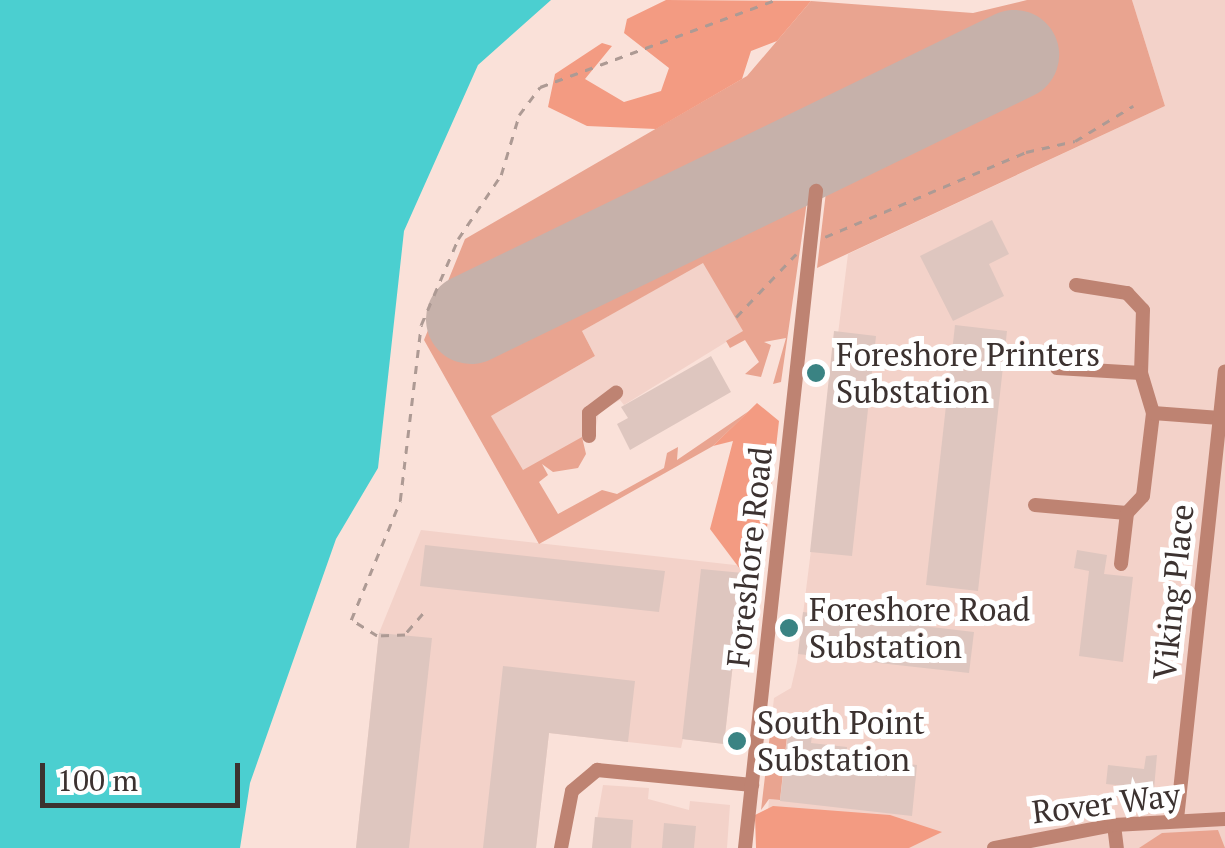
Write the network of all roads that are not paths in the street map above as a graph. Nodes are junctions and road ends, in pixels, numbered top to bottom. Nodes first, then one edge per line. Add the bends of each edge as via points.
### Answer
1 (816, 191) dead end
2 (1076, 286) dead end
3 (1057, 368) dead end
4 (1225, 372) edge
5 (1141, 373) junction
6 (1224, 391) edge
7 (616, 393) dead end
8 (1154, 414) junction
9 (1220, 418) junction
10 (589, 436) dead end
11 (1035, 505) dead end
12 (1127, 513) junction
13 (1121, 564) dead end
14 (752, 785) junction
15 (1178, 819) junction
16 (1225, 819) edge
17 (1114, 825) junction
18 (1016, 845) edge
19 (561, 848) edge
20 (746, 848) edge
21 (994, 848) edge
22 (1117, 848) edge

1 - 14 street, Foreshore Road
2 - 5 street via 1135,298 1143,310
3 - 5 street
4 - 6 street, Viking Place
5 - 8 street
6 - 9 street, Viking Place
7 - 10 street via 589,413
8 - 9 street
8 - 12 street via 1143,496
9 - 15 street, Viking Place
11 - 12 street
12 - 13 street
14 - 19 street via 597,770 572,791
14 - 20 street, Foreshore Road
15 - 16 street, Rover Way
15 - 17 street, Rover Way
17 - 18 street, Rover Way
17 - 22 street
18 - 21 street, Rover Way

